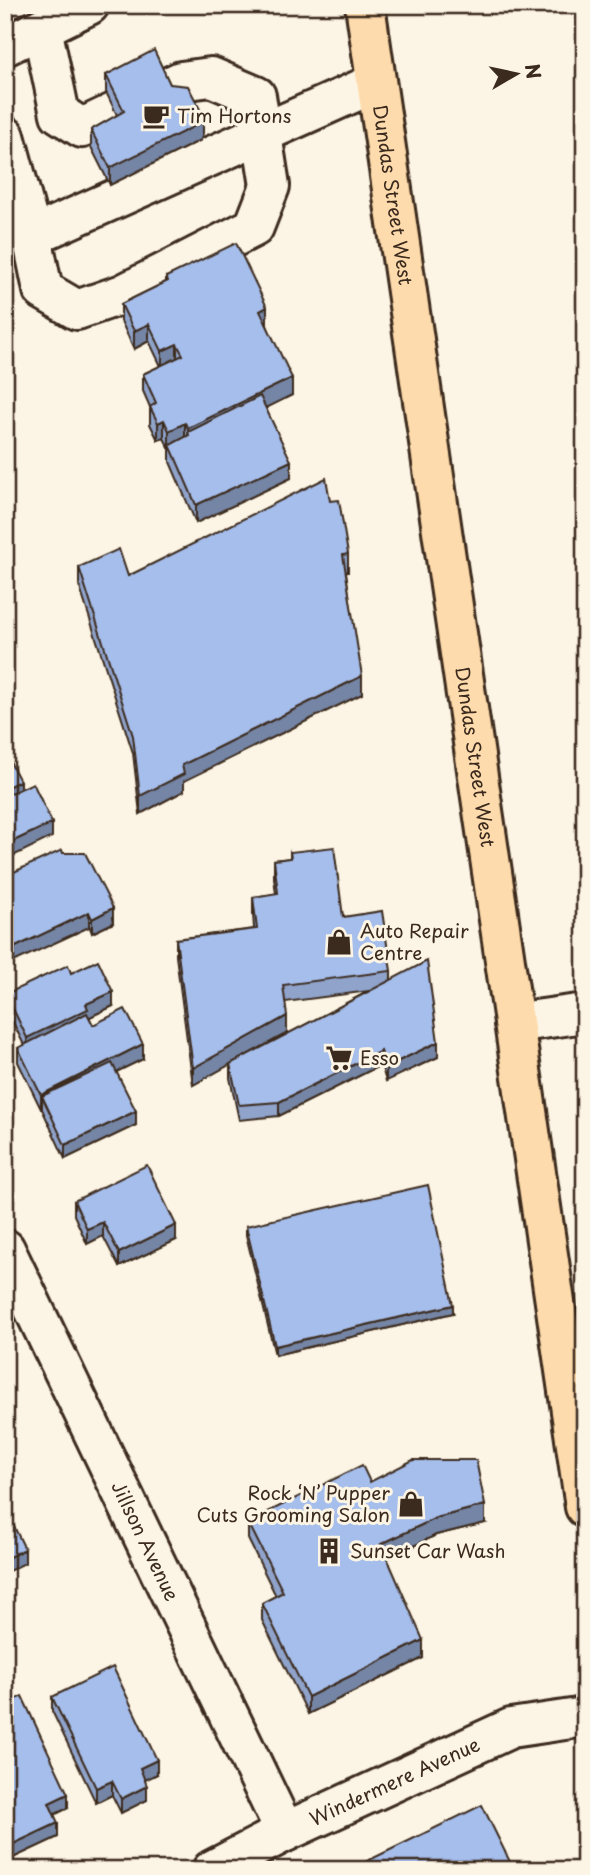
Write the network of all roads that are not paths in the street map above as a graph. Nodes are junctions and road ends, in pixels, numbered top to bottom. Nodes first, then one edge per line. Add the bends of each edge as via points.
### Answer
1 (89, 5) edge
2 (365, 5) edge
3 (42, 28) junction
4 (5, 46) edge
5 (375, 83) junction
6 (264, 132) junction
7 (5, 136) edge
8 (32, 236) junction
9 (585, 1013) edge
10 (514, 1023) junction
11 (5, 1249) edge
12 (585, 1507) edge
13 (585, 1717) edge
14 (285, 1832) junction
15 (212, 1870) edge

1 - 3 street
2 - 5 main road, Dundas Street West
3 - 4 street
3 - 6 street via 60,114 82,128 181,81 211,77 256,96
5 - 6 street
5 - 10 main road, Dundas Street West
6 - 8 street
6 - 8 street via 270,186 254,227 123,294 77,310 43,290
7 - 8 street
9 - 10 street
10 - 12 main road, Dundas Street West
11 - 14 street, Jillson Avenue
13 - 14 street, Windermere Avenue via 512,1728
14 - 15 street, Windermere Avenue

